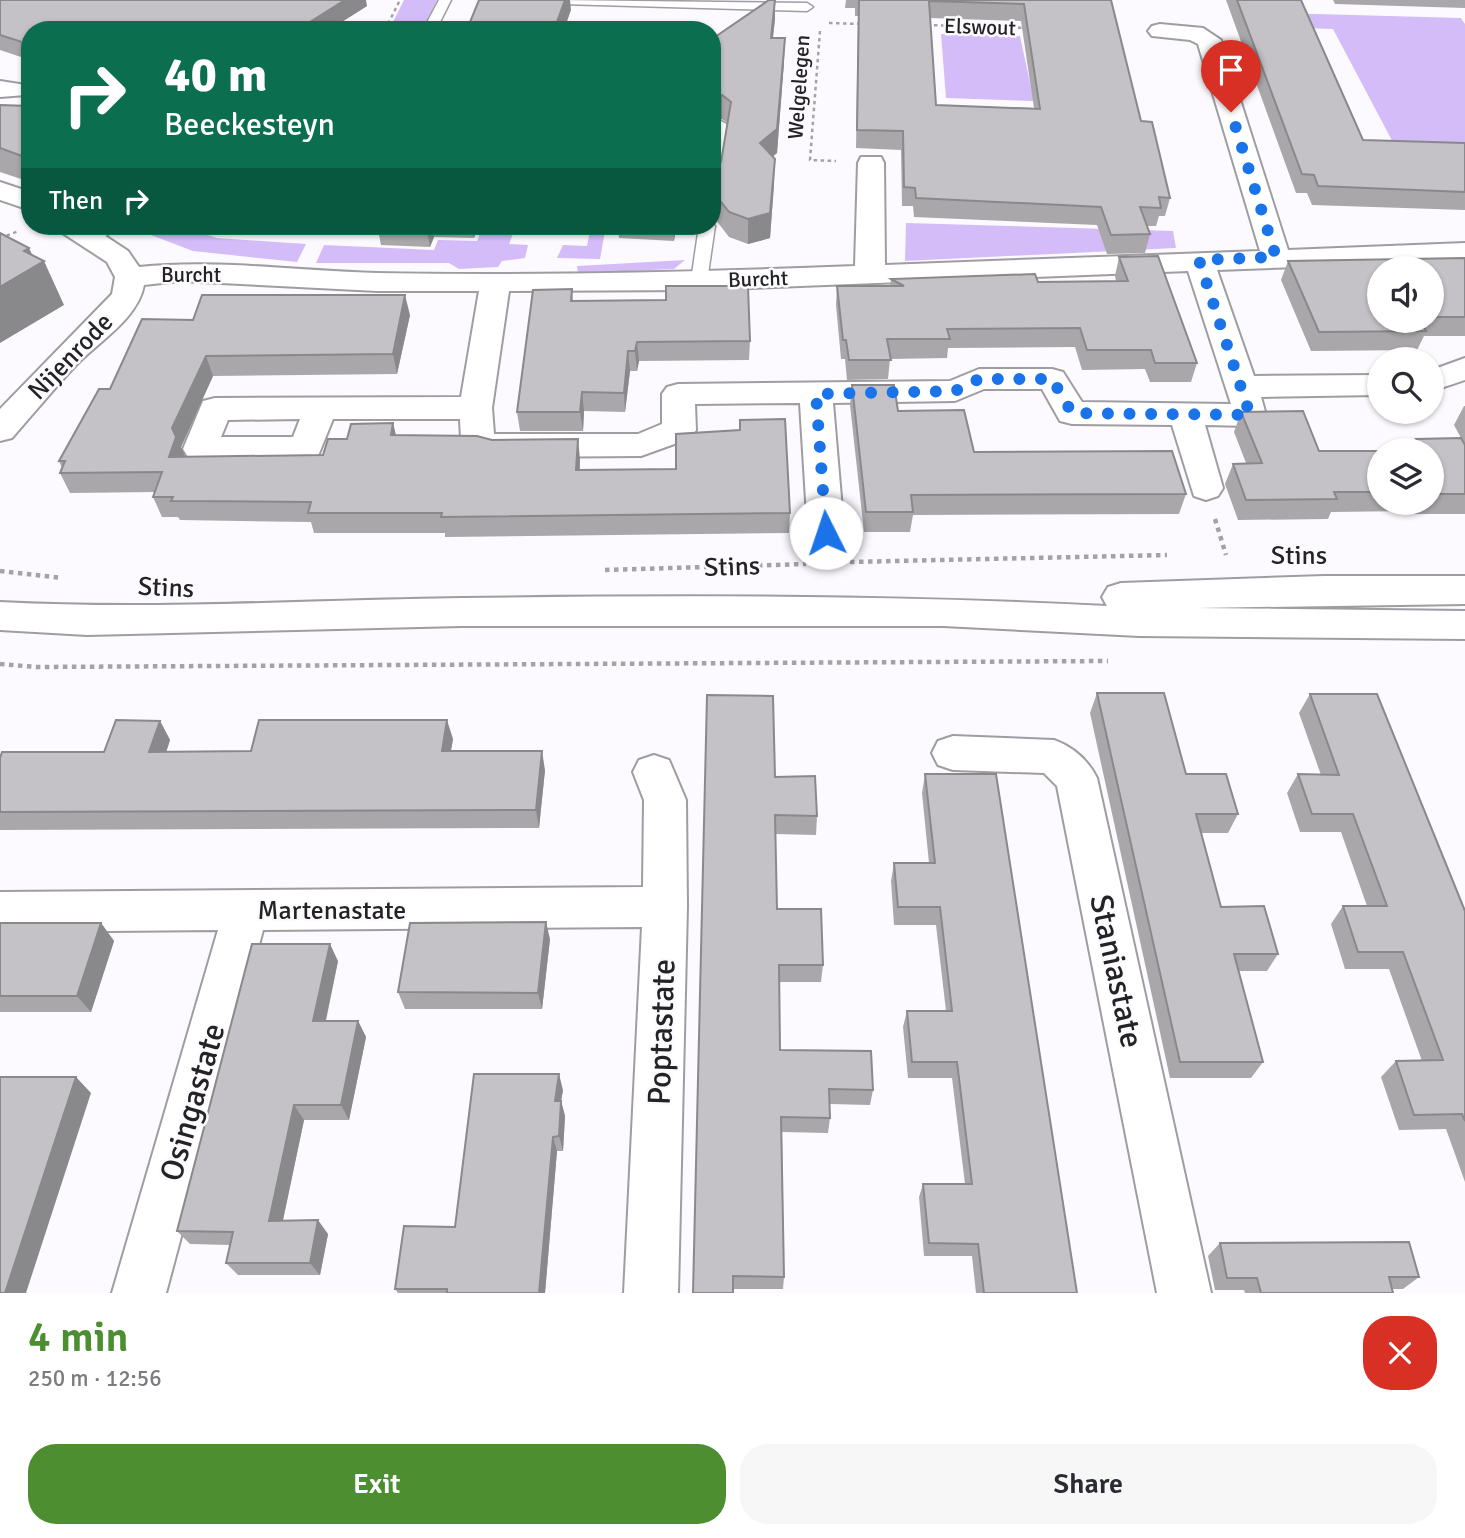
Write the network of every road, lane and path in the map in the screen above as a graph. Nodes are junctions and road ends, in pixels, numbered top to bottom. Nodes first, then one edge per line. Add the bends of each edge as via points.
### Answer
1 (400, 0) edge
2 (445, 0) edge
3 (561, 0) edge
4 (807, 8) dead end
5 (390, 21) edge
6 (434, 21) edge
7 (872, 24) edge
8 (927, 25) edge
9 (1037, 28) edge
10 (1160, 31) dead end
11 (872, 163) joint
12 (0, 190) edge
13 (21, 198) edge
14 (97, 235) edge
15 (706, 235) edge
16 (1465, 252) edge
17 (1276, 257) junction
18 (1199, 260) junction
19 (870, 275) junction
20 (130, 277) junction
21 (699, 281) junction
22 (495, 282) junction
23 (1465, 368) edge
24 (1444, 376) edge
25 (1367, 385) edge
26 (1242, 387) junction
27 (816, 394) junction
28 (321, 408) dead end
29 (476, 408) junction
30 (1185, 415) junction
31 (0, 430) edge
32 (1206, 488) dead end
33 (826, 553) junction
34 (1171, 555) dead end
35 (1212, 555) dead end
36 (1239, 555) dead end
37 (0, 571) edge
38 (593, 571) dead end
39 (69, 579) dead end
40 (1465, 590) edge
41 (943, 612) junction
42 (0, 616) edge
43 (1465, 625) edge
44 (1118, 660) dead end
45 (0, 664) edge
46 (953, 753) dead end
47 (654, 772) dead end
48 (665, 907) junction
49 (246, 911) junction
50 (0, 912) edge
51 (139, 1293) edge
52 (651, 1293) edge
53 (1184, 1293) edge

1 - 5 path
2 - 6 lane
3 - 4 lane
7 - 11 path, Welgelegen via 817,22 810,160
8 - 9 path, Elswout
10 - 17 street via 1195,33 1209,40
11 - 19 street
12 - 13 street
14 - 20 street, Burcht
15 - 21 lane
16 - 17 street, Burcht
17 - 18 street, Burcht
18 - 19 street, Burcht
18 - 26 street
19 - 21 street, Burcht
20 - 22 street, Burcht via 180,272 377,282
20 - 31 street, Nijenrode via 127,295 112,315 67,356
21 - 22 street, Burcht
22 - 29 street
23 - 24 street
25 - 26 street
26 - 30 street via 1250,415
27 - 29 street via 678,394 679,430 641,445 496,446 478,440
27 - 30 street via 955,391 979,379 1052,379 1072,413
27 - 33 street
28 - 29 street
30 - 32 street
33 - 34 path, Stins
33 - 38 path, Stins
35 - 36 path, Stins
37 - 39 path
40 - 41 street, Stins via 1111,597
41 - 42 street, Stins via 462,612 87,621
41 - 43 street, Stins via 1139,622
44 - 45 path
46 - 53 street, Staniastate via 1054,757 1076,778
47 - 48 street, Poptastate via 665,800
48 - 49 street, Martenastate
48 - 52 street, Poptastate
49 - 50 street, Martenastate
49 - 51 street, Osingastate

